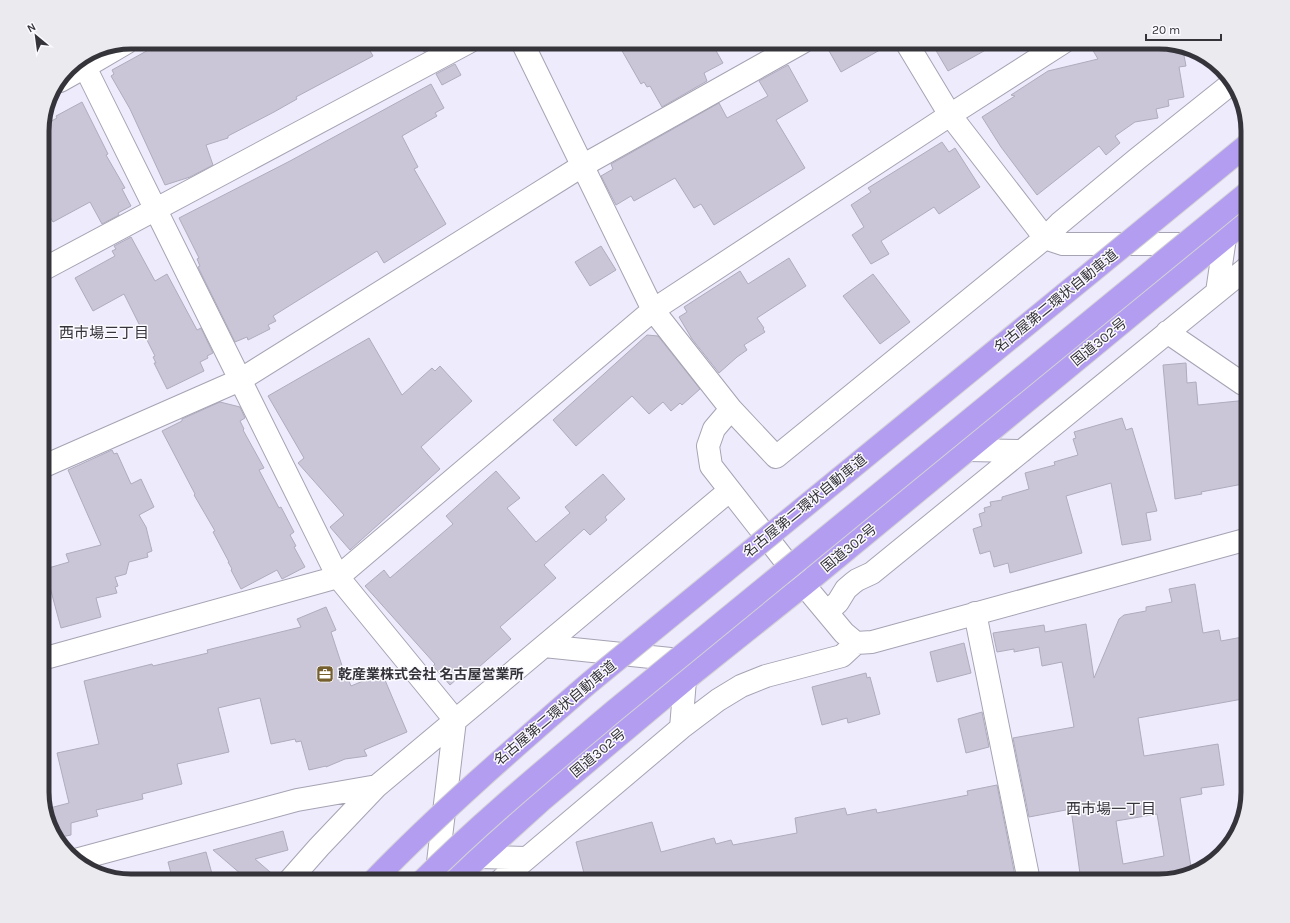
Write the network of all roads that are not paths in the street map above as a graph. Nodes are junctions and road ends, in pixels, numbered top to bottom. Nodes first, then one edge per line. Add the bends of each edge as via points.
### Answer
1 (456, 49) edge
2 (525, 49) edge
3 (791, 49) edge
4 (910, 49) edge
5 (1053, 49) edge
6 (84, 64) edge
7 (1227, 87) edge
8 (950, 115) junction
9 (1241, 150) edge
10 (582, 166) junction
11 (1241, 198) edge
12 (156, 209) junction
13 (1241, 225) edge
14 (1045, 238) junction
15 (1221, 241) junction
16 (49, 266) edge
17 (1241, 273) edge
18 (1217, 292) junction
19 (653, 310) junction
20 (1167, 332) junction
21 (240, 380) junction
22 (1241, 383) edge
23 (732, 409) junction
24 (968, 450) junction
25 (1022, 451) junction
26 (49, 464) edge
27 (729, 491) junction
28 (1241, 540) edge
29 (338, 577) junction
30 (804, 585) junction
31 (827, 612) junction
32 (975, 613) junction
33 (856, 642) junction
34 (544, 646) junction
35 (49, 657) edge
36 (707, 663) junction
37 (685, 680) junction
38 (455, 720) junction
39 (681, 728) junction
40 (377, 786) junction
41 (480, 857) junction
42 (83, 858) edge
43 (526, 858) junction
44 (295, 874) edge
45 (380, 874) edge
46 (429, 874) edge
47 (437, 874) edge
48 (461, 874) edge
49 (508, 874) edge
50 (1028, 874) edge

1 - 12 street
2 - 10 street
3 - 10 street
4 - 8 street
5 - 8 street
6 - 12 street
7 - 14 street via 1137,159
8 - 14 street
8 - 19 street
9 - 45 highway, 名古屋第二環状自動車道, bridge via 589,683 480,777
10 - 19 street
10 - 21 street
11 - 46 highway, bridge via 614,711 521,790
12 - 16 street
12 - 21 street
13 - 15 highway, 国道302号
14 - 15 street via 1063,244
14 - 23 street via 776,457
15 - 18 street
15 - 24 highway, 国道302号
17 - 18 street
18 - 20 street
19 - 23 street
19 - 29 street
20 - 22 street
20 - 25 street
21 - 26 street
21 - 29 street
23 - 27 street via 714,429 708,446 711,466
24 - 25 street
24 - 30 highway, 国道302号
25 - 31 street via 872,573 846,589 838,602
27 - 30 street
27 - 34 street
28 - 32 street
29 - 35 street
29 - 38 street
30 - 31 street
30 - 36 highway, 国道302号
31 - 33 street via 844,633
32 - 33 street via 872,642
32 - 50 street
33 - 39 street via 842,656 766,676 741,686
34 - 36 street
34 - 38 street
36 - 37 highway, 国道302号
37 - 39 street
37 - 41 highway, 国道302号 via 541,801
38 - 40 street
38 - 47 street
39 - 43 street
40 - 42 street via 297,800
40 - 44 street
41 - 43 street
41 - 48 highway, 国道302号
43 - 49 street

